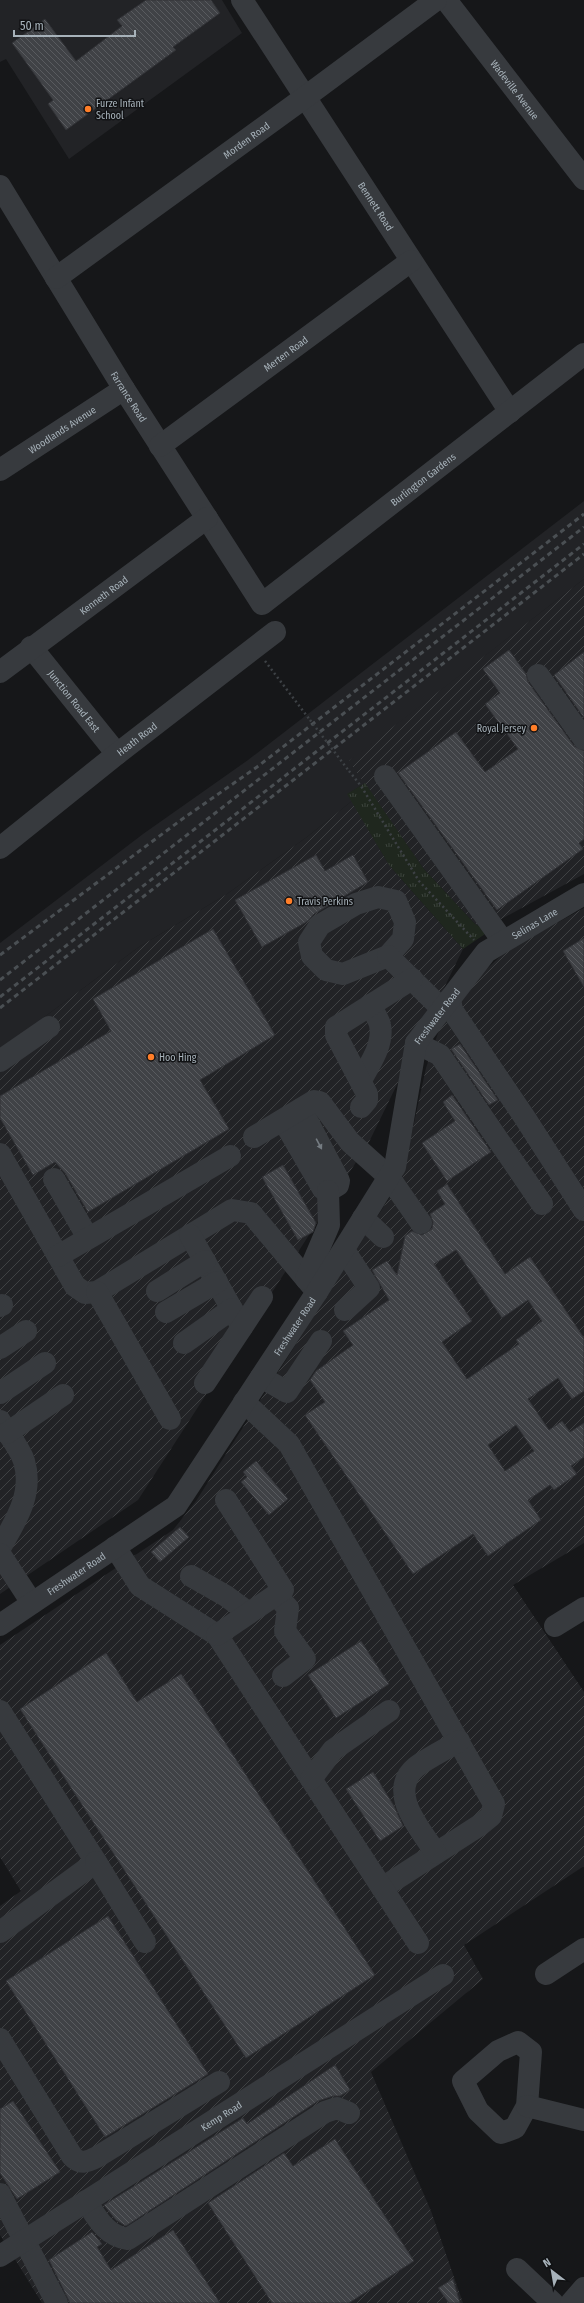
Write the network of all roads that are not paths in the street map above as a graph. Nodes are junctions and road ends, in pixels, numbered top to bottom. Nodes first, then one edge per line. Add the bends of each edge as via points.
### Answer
1 (242, 0) edge
2 (436, 0) edge
3 (446, 0) edge
4 (304, 98) junction
5 (584, 179) edge
6 (0, 186) edge
7 (411, 261) junction
8 (56, 278) junction
9 (584, 354) edge
10 (124, 388) junction
11 (510, 412) junction
12 (160, 446) junction
13 (0, 470) edge
14 (207, 518) junction
15 (262, 604) joint
16 (275, 632) dead end
17 (32, 647) junction
18 (0, 672) edge
19 (538, 675) dead end
20 (584, 739) edge
21 (117, 754) junction
22 (385, 776) dead end
23 (0, 848) edge
24 (584, 894) edge
25 (494, 946) junction
26 (388, 956) dead end
27 (412, 979) junction
28 (446, 1004) junction
29 (370, 1006) junction
30 (49, 1027) dead end
31 (416, 1043) junction
32 (0, 1061) edge
33 (361, 1080) junction
34 (361, 1107) dead end
35 (292, 1114) junction
36 (254, 1137) dead end
37 (0, 1154) edge
38 (230, 1156) dead end
39 (389, 1176) junction
40 (54, 1179) dead end
41 (542, 1204) dead end
42 (584, 1210) edge
43 (363, 1218) junction
44 (421, 1223) dead end
45 (190, 1235) junction
46 (383, 1237) dead end
47 (88, 1238) junction
48 (344, 1250) junction
49 (58, 1256) junction
50 (205, 1261) junction
51 (217, 1282) junction
52 (312, 1286) junction
53 (157, 1291) dead end
54 (97, 1292) junction
55 (262, 1297) dead end
56 (345, 1310) dead end
57 (166, 1312) dead end
58 (237, 1318) junction
59 (26, 1331) dead end
60 (321, 1341) dead end
61 (184, 1343) dead end
62 (0, 1348) edge
63 (45, 1363) dead end
64 (261, 1377) junction
65 (205, 1383) dead end
66 (0, 1393) edge
67 (63, 1395) dead end
68 (244, 1402) junction
69 (170, 1419) dead end
70 (3, 1427) edge
71 (226, 1500) dead end
72 (115, 1547) junction
73 (0, 1548) edge
74 (0, 1554) edge
75 (191, 1576) dead end
76 (276, 1595) junction
77 (32, 1603) junction
78 (584, 1608) edge
79 (249, 1613) junction
80 (0, 1625) edge
81 (555, 1626) dead end
82 (217, 1636) junction
83 (283, 1676) dead end
84 (0, 1711) edge
85 (389, 1711) dead end
86 (459, 1741) junction
87 (311, 1779) junction
88 (436, 1853) junction
89 (96, 1862) junction
90 (382, 1888) junction
91 (0, 1932) edge
92 (145, 1942) dead end
93 (418, 1943) dead end
94 (584, 1949) edge
95 (546, 1974) dead end
96 (443, 1975) dead end
97 (0, 2039) edge
98 (219, 2082) dead end
99 (527, 2106) dead end
100 (350, 2113) dead end
101 (584, 2120) edge
102 (0, 2194) edge
103 (86, 2201) junction
104 (24, 2240) junction
105 (0, 2256) edge
106 (517, 2269) dead end
107 (584, 2288) edge
108 (57, 2303) edge
109 (553, 2303) edge
110 (571, 2303) edge

1 - 4 street, Bennett Road
2 - 4 street, Morden Road
3 - 5 street, Wadeville Avenue
4 - 7 street, Bennett Road
4 - 8 street, Morden Road
6 - 8 street, Farrance Road
7 - 11 street, Bennett Road
7 - 12 street, Merten Road
8 - 10 street, Farrance Road
9 - 11 street, Burlington Gardens
10 - 12 street, Farrance Road
10 - 13 street, Woodlands Avenue
11 - 15 street, Burlington Gardens
12 - 14 street, Farrance Road
14 - 15 street, Farrance Road
14 - 17 street, Kenneth Road
16 - 21 street, Heath Road
17 - 18 street, Kenneth Road
17 - 21 street, Junction Road East
19 - 20 street
21 - 23 street, Heath Road
22 - 25 street
24 - 25 street, Selinas Lane
25 - 28 street, Freshwater Road
26 - 27 street
27 - 28 street
27 - 29 street
28 - 31 street, Freshwater Road
28 - 42 street via 521,1112
29 - 33 street via 380,1024 380,1037 377,1049
29 - 33 street via 336,1027 335,1031
30 - 32 street
31 - 39 street, Freshwater Road via 395,1167
31 - 41 street via 440,1054
33 - 34 street via 367,1094 367,1100
35 - 36 street
35 - 39 street via 314,1101 320,1102 350,1142
35 - 52 street via 323,1189 328,1191 329,1225
37 - 49 street
38 - 47 street
39 - 43 street, Freshwater Road
39 - 44 street
40 - 47 street
43 - 46 street
43 - 48 street, Freshwater Road
45 - 50 street
45 - 52 street via 232,1210 251,1213
45 - 54 street
47 - 49 street
48 - 52 street, Freshwater Road
48 - 56 street via 369,1288
49 - 54 street via 75,1286 85,1293
50 - 51 street
50 - 53 street
51 - 57 street
51 - 58 street
52 - 64 street, Freshwater Road
54 - 69 street
55 - 58 street
58 - 61 street
58 - 65 street
59 - 62 street
60 - 64 street via 287,1392
63 - 66 street
64 - 68 street, Freshwater Road
67 - 70 street
68 - 72 street, Freshwater Road via 176,1506
68 - 86 street via 289,1444
70 - 73 street via 24,1461 26,1486 23,1506
71 - 76 street via 283,1590
72 - 77 street, Freshwater Road
72 - 82 street via 140,1586
74 - 77 street
75 - 79 street
76 - 79 street
76 - 83 street via 288,1608 285,1631 305,1659
77 - 80 street, Freshwater Road
78 - 81 street
79 - 82 street
82 - 87 street
84 - 89 street
85 - 87 street via 333,1750
86 - 88 street via 416,1767 408,1775 405,1783 403,1794 406,1804
86 - 88 street via 494,1804 493,1812 480,1825
87 - 90 street
88 - 90 street
89 - 91 street
89 - 92 street
90 - 93 street
94 - 95 street
96 - 103 street, Kemp Road
97 - 98 street via 77,2161 97,2158
99 - 101 street
100 - 103 street via 337,2108 325,2112 128,2239 109,2232
102 - 104 street
103 - 104 street, Kemp Road
104 - 105 street, Kemp Road
104 - 108 street
106 - 109 street
107 - 110 street

